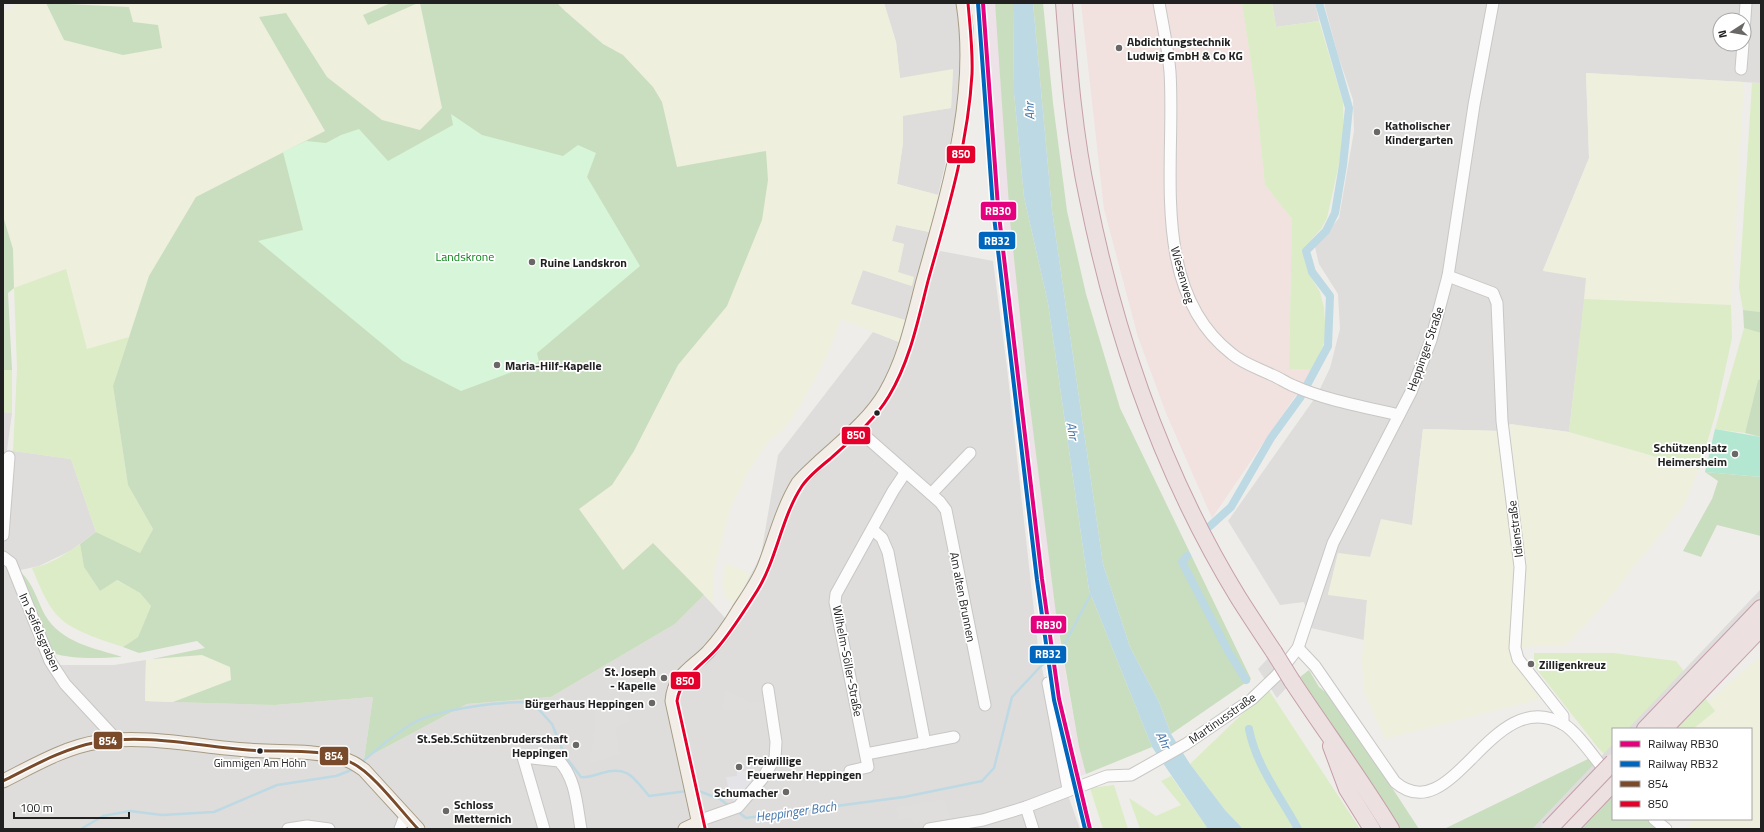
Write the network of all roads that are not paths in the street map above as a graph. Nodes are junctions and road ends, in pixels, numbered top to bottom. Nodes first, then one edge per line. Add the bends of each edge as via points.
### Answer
1 (963, 3) edge
2 (1064, 3) edge
3 (1160, 3) edge
4 (1493, 3) edge
5 (1743, 52) edge
6 (1742, 69) dead end
7 (1448, 276) junction
8 (1399, 415) junction
9 (856, 428) junction
10 (970, 453) dead end
11 (9, 457) dead end
12 (905, 473) junction
13 (931, 494) junction
14 (872, 530) junction
15 (3, 535) edge
16 (3, 557) edge
17 (1761, 608) edge
18 (1761, 628) edge
19 (1298, 648) junction
20 (1048, 683) dead end
21 (1264, 687) joint
22 (768, 688) dead end
23 (985, 705) dead end
24 (1563, 724) junction
25 (1646, 728) edge
26 (1665, 728) edge
27 (1327, 735) junction
28 (954, 737) dead end
29 (116, 739) junction
30 (925, 743) junction
31 (866, 754) junction
32 (1612, 763) edge
33 (850, 770) dead end
34 (1612, 780) edge
35 (3, 781) edge
36 (1612, 782) edge
37 (1068, 790) junction
38 (1026, 807) junction
39 (405, 816) junction
40 (1655, 820) edge
41 (699, 826) edge
42 (288, 829) edge
43 (328, 829) edge
44 (400, 829) edge
45 (418, 829) edge
46 (544, 829) edge
47 (581, 829) edge
48 (685, 829) edge
49 (929, 829) edge
50 (1033, 829) edge
51 (1372, 829) edge
52 (1390, 829) edge
53 (1549, 829) edge
54 (1569, 829) edge
55 (1666, 829) edge

1 - 9 main road via 966,32 965,96 958,148 939,224 904,351 894,376 885,393
2 - 27 highway, bridge via 1073,101 1086,192 1128,351 1160,440 1195,517 1238,596
3 - 8 street, Wiesenweg via 1170,72 1172,236 1191,304 1211,335 1232,354 1251,366 1305,390
4 - 7 street, Heppinger Straße via 1474,105
5 - 6 street
7 - 8 street, Heppinger Straße via 1426,352
7 - 24 street, Idienstraße via 1493,293 1496,303 1502,421 1520,567 1515,648 1518,659 1563,716
8 - 19 street, Heppinger Straße via 1332,543
9 - 12 street, Am alten Brunnen
9 - 41 main road via 799,482 785,508 763,569 738,612 719,639 680,677 673,688 672,701
10 - 13 street
11 - 15 street
12 - 13 street, Am alten Brunnen
12 - 14 street, Wilhelm-Söller-Straße
13 - 23 street, Am alten Brunnen via 946,510
14 - 30 street via 882,538 888,552
14 - 31 street, Wilhelm-Söller-Straße via 836,594 835,602
16 - 29 street, Im Seifelsgraben via 11,563 50,660 65,684
17 - 25 highway
18 - 26 highway
19 - 21 street, Heppinger Straße
19 - 24 street via 1315,666 1395,782 1404,792 1416,796 1440,793 1507,728 1518,721 1544,717
20 - 37 street
21 - 37 street, Martinusstraße via 1252,699 1186,744 1131,775 1107,776
22 - 41 street via 776,742 775,758 762,779 734,809 704,819
24 - 34 street, Idienstraße
27 - 51 highway via 1347,789
27 - 52 highway via 1344,754
28 - 30 street
29 - 35 main road via 77,748
29 - 39 main road via 340,757 360,767 378,782
30 - 31 street
31 - 33 street via 868,767
32 - 53 highway, bridge
36 - 54 highway
37 - 38 street, Martinusstraße
38 - 49 street, Martinusstraße via 982,820
38 - 50 street
39 - 44 street
39 - 45 main road
40 - 55 street
41 - 48 main road
42 - 43 street via 307,826
46 - 47 street via 523,757 559,761 565,767 572,783

